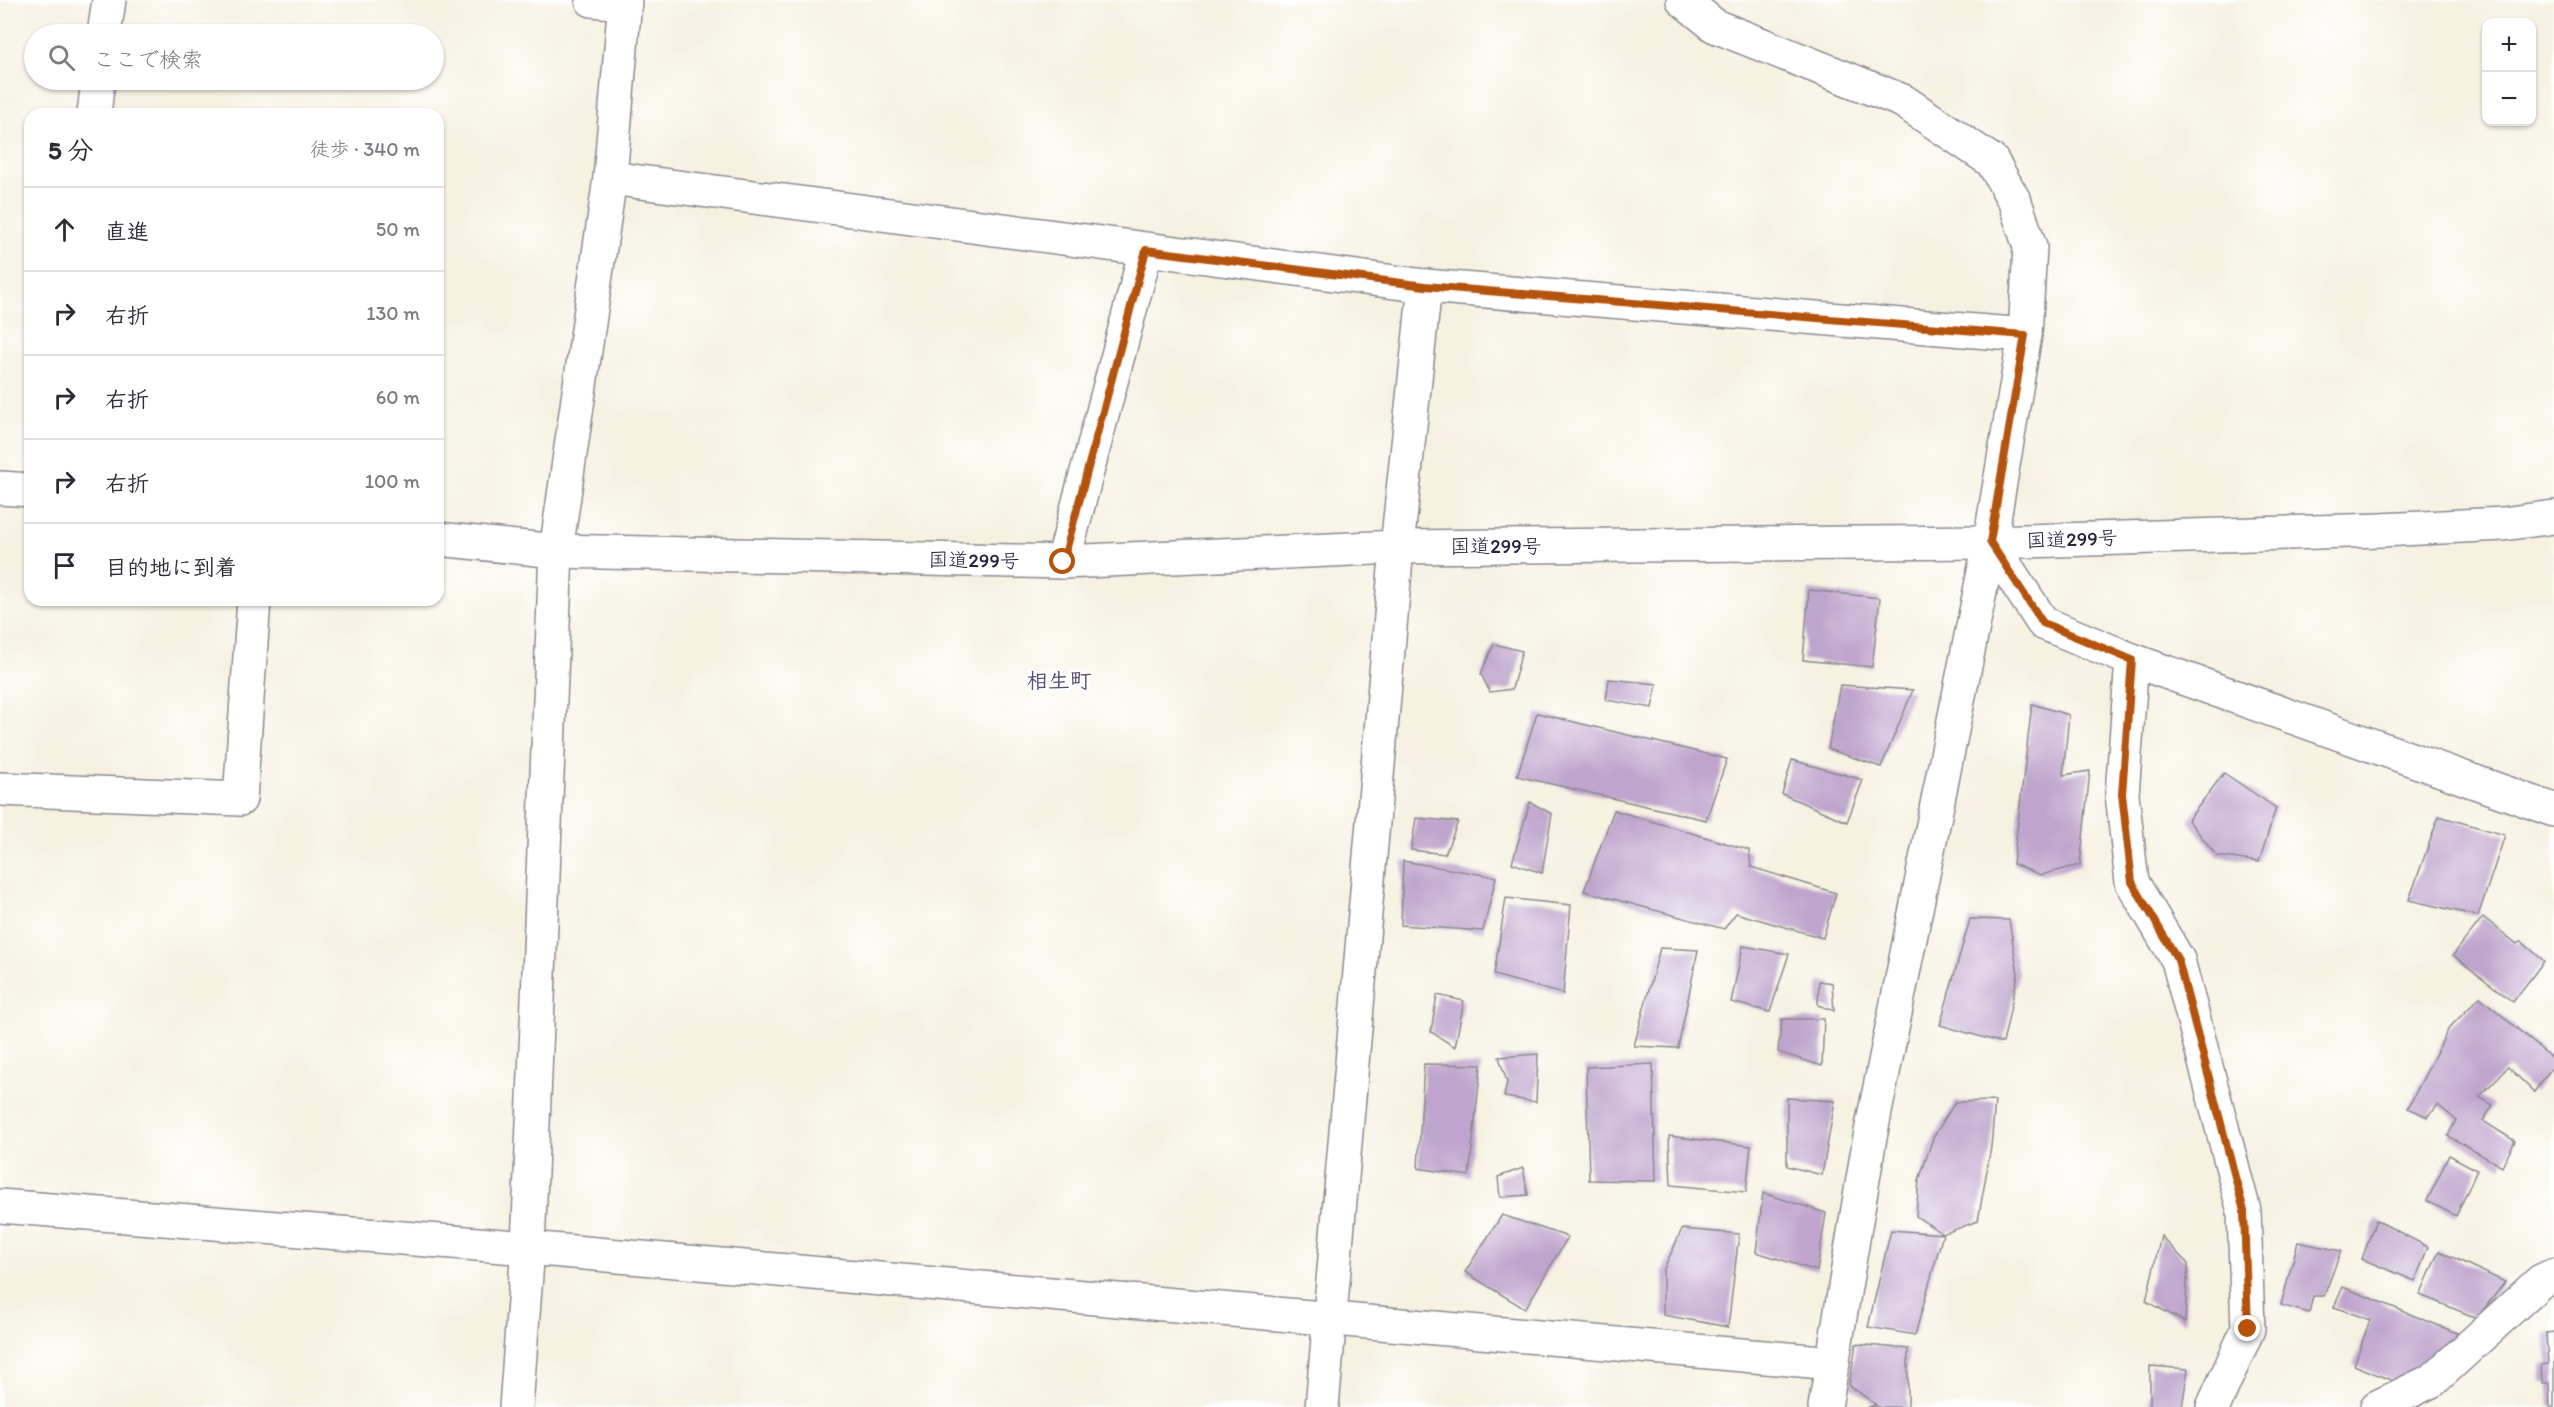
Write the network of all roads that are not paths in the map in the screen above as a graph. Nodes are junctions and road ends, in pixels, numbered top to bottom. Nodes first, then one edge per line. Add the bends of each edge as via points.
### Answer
1 (109, 0) edge
2 (592, 0) edge
3 (1683, 0) edge
4 (624, 1) edge
5 (105, 24) edge
6 (98, 90) edge
7 (95, 108) edge
8 (610, 178) junction
9 (1146, 250) junction
10 (1425, 286) junction
11 (2025, 335) junction
12 (0, 488) edge
13 (24, 490) edge
14 (2554, 518) edge
15 (444, 540) edge
16 (1990, 542) junction
17 (1397, 547) junction
18 (556, 551) junction
19 (1063, 562) junction
20 (254, 606) edge
21 (2132, 660) junction
22 (0, 789) edge
23 (2554, 810) edge
24 (0, 1206) edge
25 (528, 1248) junction
26 (2554, 1275) edge
27 (1330, 1320) junction
28 (1833, 1363) junction
29 (516, 1407) edge
30 (1322, 1407) edge
31 (1824, 1407) edge
32 (2213, 1407) edge
33 (2377, 1407) edge

1 - 5 main road
2 - 4 main road
3 - 11 main road via 1715,26 1903,101 1992,161 2015,202 2030,247
4 - 8 main road
6 - 7 main road
8 - 9 main road
8 - 18 main road
9 - 10 main road
9 - 19 main road
10 - 11 main road
10 - 17 main road
11 - 16 main road
12 - 13 main road
14 - 16 main road, 国道299号 via 2392,530
15 - 18 main road, 国道299号
16 - 17 main road, 国道299号
16 - 21 main road via 2043,623
16 - 28 main road via 1870,1137
17 - 19 main road, 国道299号
17 - 27 main road
18 - 19 main road, 国道299号
18 - 25 main road
20 - 22 main road via 240,799
21 - 23 main road
21 - 32 main road via 2122,794 2132,882 2178,960 2244,1211 2248,1329
24 - 25 main road
25 - 27 main road
25 - 29 main road
26 - 33 main road via 2541,1281 2433,1380
27 - 28 main road
27 - 30 main road
28 - 31 main road

